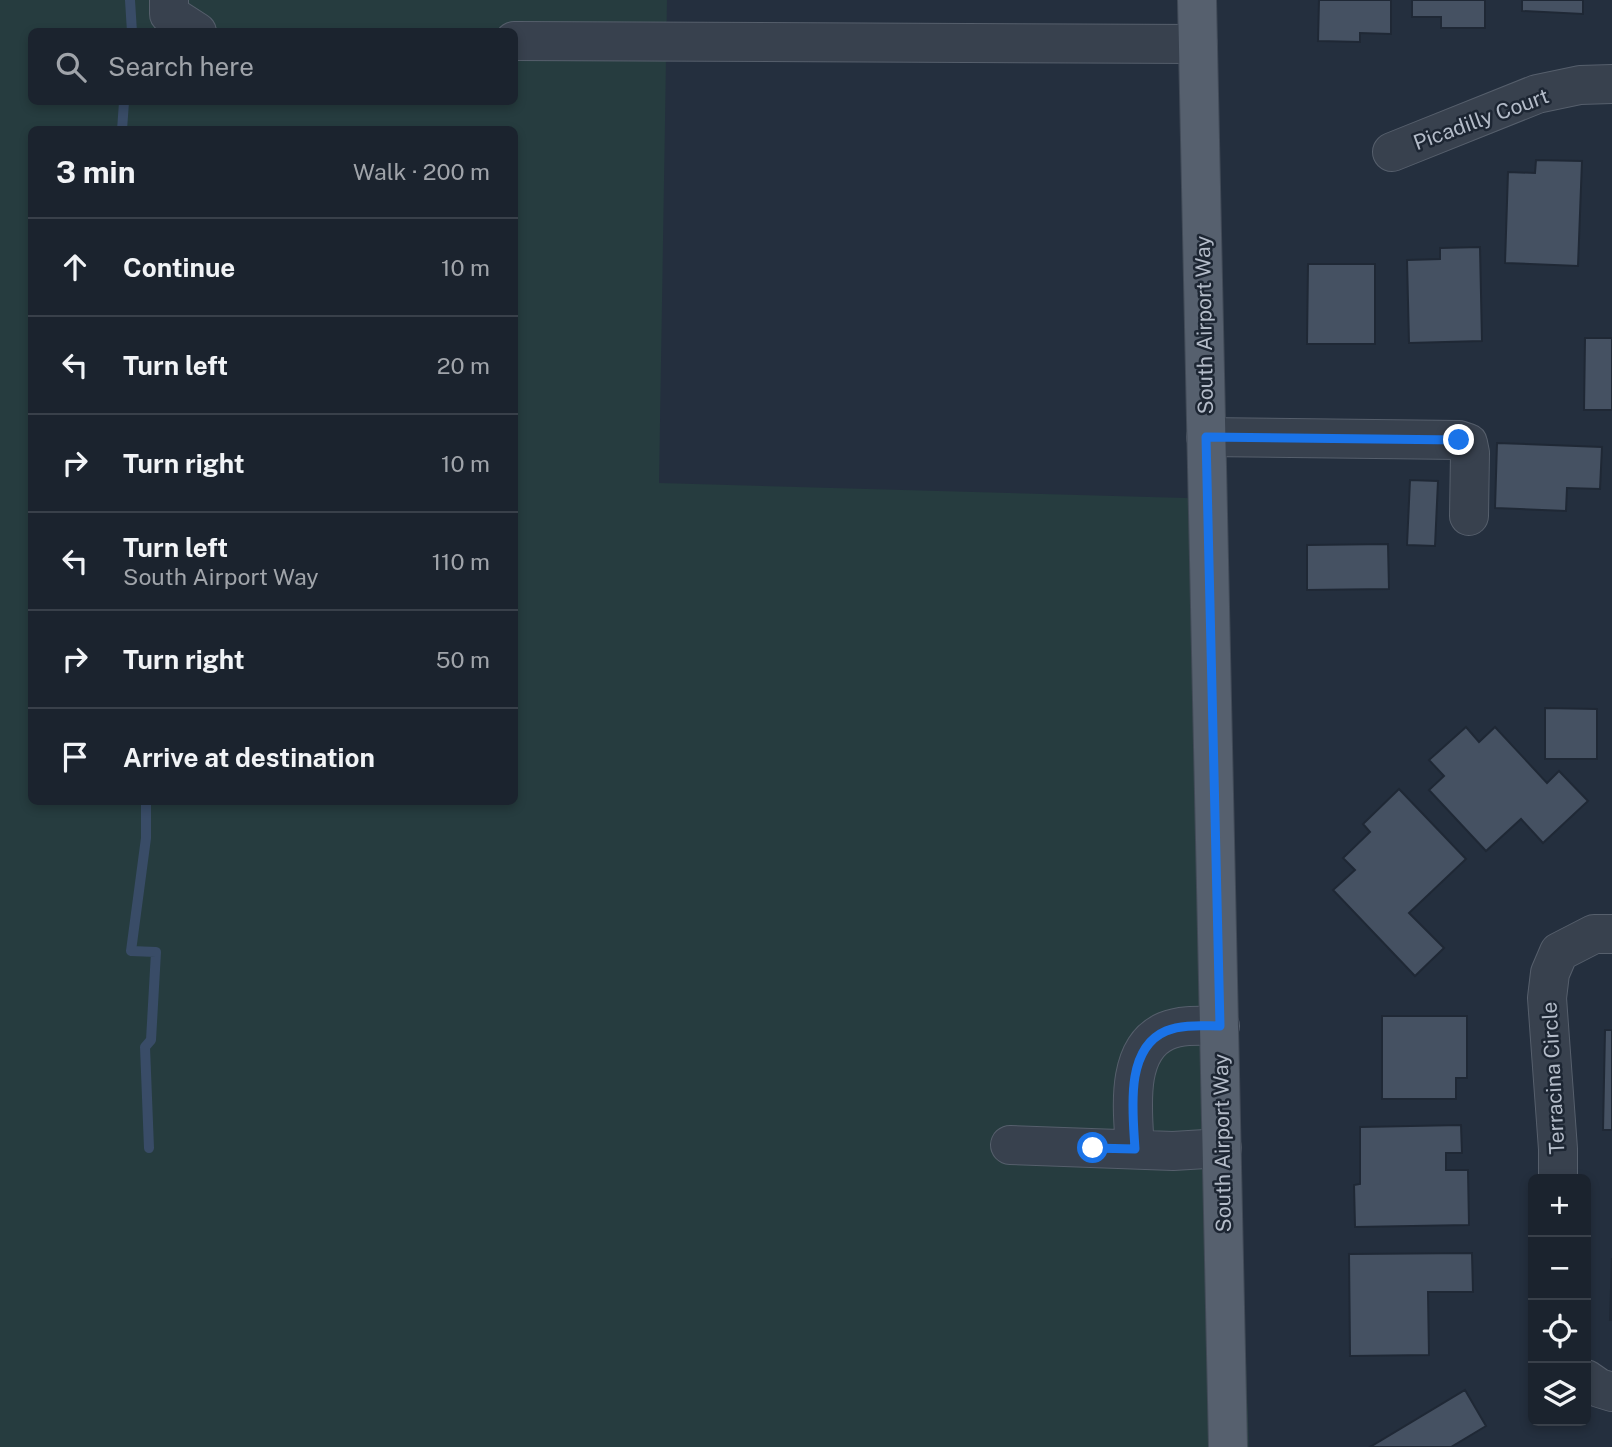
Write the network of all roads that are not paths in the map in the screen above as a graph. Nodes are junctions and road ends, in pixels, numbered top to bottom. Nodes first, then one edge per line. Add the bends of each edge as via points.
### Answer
1 (169, 0) edge
2 (1197, 0) edge
3 (191, 28) edge
4 (518, 41) edge
5 (1198, 44) junction
6 (1612, 83) edge
7 (1392, 152) dead end
8 (1206, 437) junction
9 (1469, 516) dead end
10 (1612, 934) edge
11 (1220, 1026) junction
12 (1010, 1145) dead end
13 (1222, 1148) junction
14 (1135, 1149) junction
15 (1558, 1174) edge
16 (1591, 1382) edge
17 (1612, 1392) edge
18 (1228, 1447) edge

1 - 3 street via 169,14
2 - 5 main road, South Airport Way
4 - 5 street
5 - 8 main road, South Airport Way
6 - 7 street, Picadilly Court via 1536,94
8 - 9 street via 1459,440 1468,443 1471,453
8 - 11 main road, South Airport Way
10 - 15 street, Terracina Circle via 1594,934 1559,952 1549,973
11 - 13 main road, South Airport Way
11 - 14 street via 1164,1031 1142,1055 1132,1090
12 - 14 street
13 - 14 street
13 - 18 main road, South Airport Way
16 - 17 street

